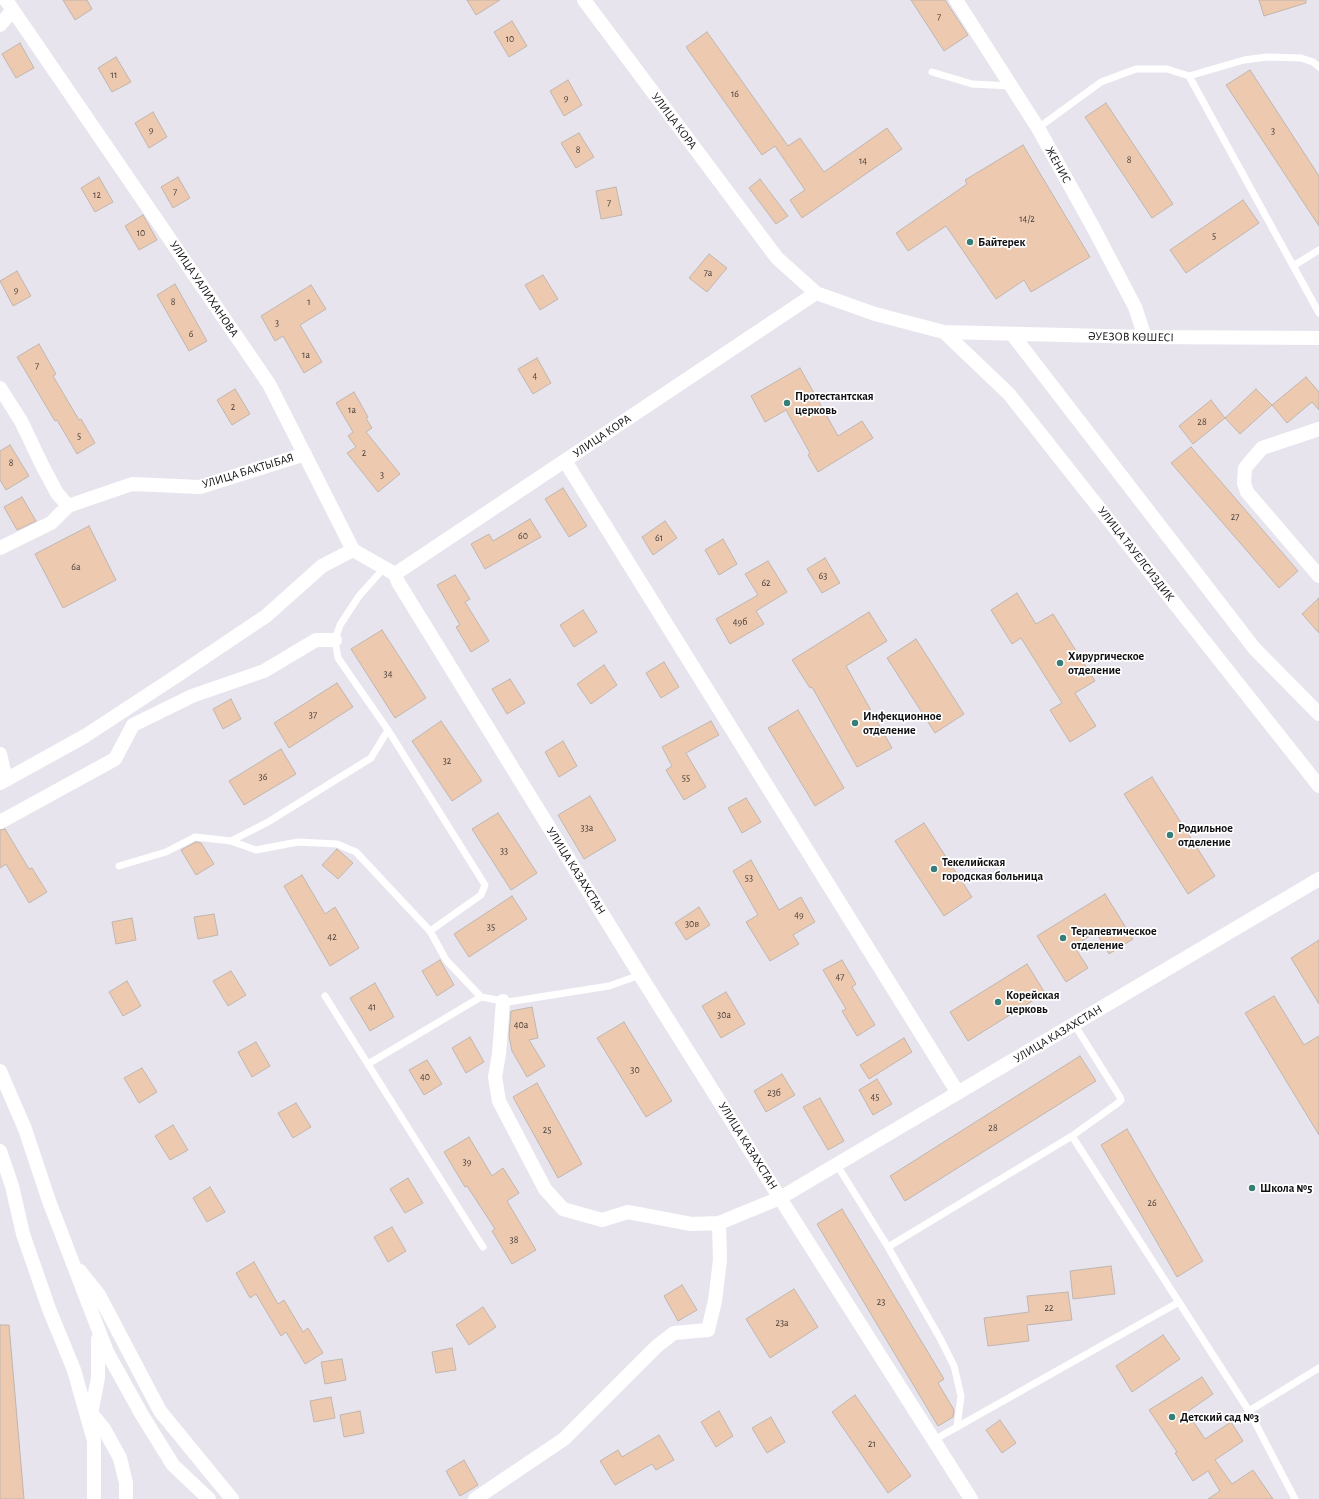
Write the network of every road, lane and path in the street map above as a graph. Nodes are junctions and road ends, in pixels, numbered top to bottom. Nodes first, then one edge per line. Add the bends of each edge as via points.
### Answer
1 (584, 0) edge
2 (956, 0) edge
3 (10, 5) edge
4 (0, 26) edge
5 (1319, 67) edge
6 (932, 72) dead end
7 (1189, 76) junction
8 (1010, 86) junction
9 (1038, 128) junction
10 (1319, 250) edge
11 (1293, 266) junction
12 (816, 293) junction
13 (1319, 313) edge
14 (944, 332) junction
15 (1012, 334) junction
16 (1145, 337) junction
17 (1319, 338) edge
18 (0, 388) edge
19 (1319, 429) edge
20 (305, 454) junction
21 (565, 461) junction
22 (68, 506) junction
23 (0, 548) edge
24 (353, 550) junction
25 (1314, 560) edge
26 (393, 575) junction
27 (1319, 576) edge
28 (335, 640) junction
29 (1319, 714) edge
30 (388, 730) junction
31 (0, 754) edge
32 (3, 782) edge
33 (1319, 786) edge
34 (0, 822) edge
35 (231, 840) junction
36 (119, 866) dead end
37 (1319, 879) edge
38 (430, 931) junction
39 (640, 975) junction
40 (325, 996) dead end
41 (481, 997) junction
42 (503, 1001) junction
43 (1074, 1024) junction
44 (368, 1064) junction
45 (0, 1071) edge
46 (958, 1093) junction
47 (1072, 1136) junction
48 (0, 1151) edge
49 (837, 1165) junction
50 (780, 1198) junction
51 (719, 1223) junction
52 (482, 1247) dead end
53 (888, 1247) junction
54 (72, 1261) junction
55 (1179, 1302) junction
56 (98, 1330) junction
57 (1319, 1368) edge
58 (1249, 1411) junction
59 (90, 1419) junction
60 (957, 1427) junction
61 (934, 1440) junction
62 (94, 1499) edge
63 (126, 1499) edge
64 (209, 1499) edge
65 (232, 1499) edge
66 (475, 1499) edge
67 (971, 1499) edge
68 (1295, 1499) edge

1 - 12 street, УЛИЦА КОРА via 777,258
2 - 8 street, ЖЕНИС
3 - 4 street
3 - 20 street, УЛИЦА УАЛИХАНОВА via 269,384
5 - 7 lane via 1301,58 1267,57 1244,60
6 - 8 lane via 972,84
7 - 9 lane via 1167,70 1136,69 1101,82
7 - 11 lane
8 - 9 street, ЖЕНИС
9 - 16 street, ЖЕНИС via 1135,307
10 - 11 lane
11 - 13 lane
12 - 14 street, УЛИЦА КОРА via 875,314
12 - 21 street, УЛИЦА КОРА
14 - 15 street, ӘУЕЗОВ КӨШЕСІ
14 - 33 street, УЛИЦА ТАУЕЛСИЗДИК via 1009,394
15 - 16 street, ӘУЕЗОВ КӨШЕСІ
15 - 29 street via 1254,648
16 - 17 street, ӘУЕЗОВ КӨШЕСІ
18 - 22 street via 21,422 50,480
19 - 25 street via 1262,448 1245,468 1244,483 1247,492
20 - 22 street, УЛИЦА БАКТЫБАЯ via 200,487 132,484
20 - 24 street, УЛИЦА УАЛИХАНОВА
21 - 26 street, УЛИЦА КОРА
21 - 46 street
22 - 23 street via 51,524
24 - 26 street
24 - 32 street via 322,566 266,616 181,674 85,736
25 - 27 street
26 - 28 lane via 359,596 340,625
26 - 39 street, УЛИЦА КАЗАХСТАН
28 - 30 lane via 338,658
28 - 34 street via 316,640 264,671 192,696 133,725 115,759
30 - 35 lane via 371,758 268,822
30 - 38 lane via 485,885 481,895
31 - 32 street
35 - 36 lane via 195,837 166,852
35 - 38 lane via 256,850 298,842 336,844 356,852
37 - 43 street, УЛИЦА КАЗАХСТАН
38 - 41 lane via 446,960
39 - 42 lane via 609,986
39 - 50 street, УЛИЦА КАЗАХСТАН
40 - 44 lane
41 - 42 lane
41 - 44 lane
42 - 51 street via 495,1077 499,1101 545,1189 563,1209 602,1220 628,1212 691,1224
43 - 46 street, УЛИЦА КАЗАХСТАН
43 - 47 lane via 1121,1100
44 - 52 lane
45 - 54 street via 25,1129
46 - 49 street, УЛИЦА КАЗАХСТАН
47 - 53 lane
47 - 55 lane
48 - 59 street via 12,1186 23,1234
49 - 50 street, УЛИЦА КАЗАХСТАН
49 - 53 lane
50 - 51 street
50 - 61 street
51 - 66 street via 720,1260 708,1330 674,1333 657,1346 564,1439
53 - 60 lane via 954,1366 961,1396
54 - 56 street
54 - 65 street via 99,1295 160,1411
55 - 58 lane
55 - 60 lane
56 - 59 street via 98,1378
56 - 64 street via 107,1352 173,1465
57 - 58 lane
58 - 68 lane
59 - 62 street via 94,1440
59 - 63 street via 104,1429 120,1458 126,1483
60 - 61 lane
61 - 67 street

